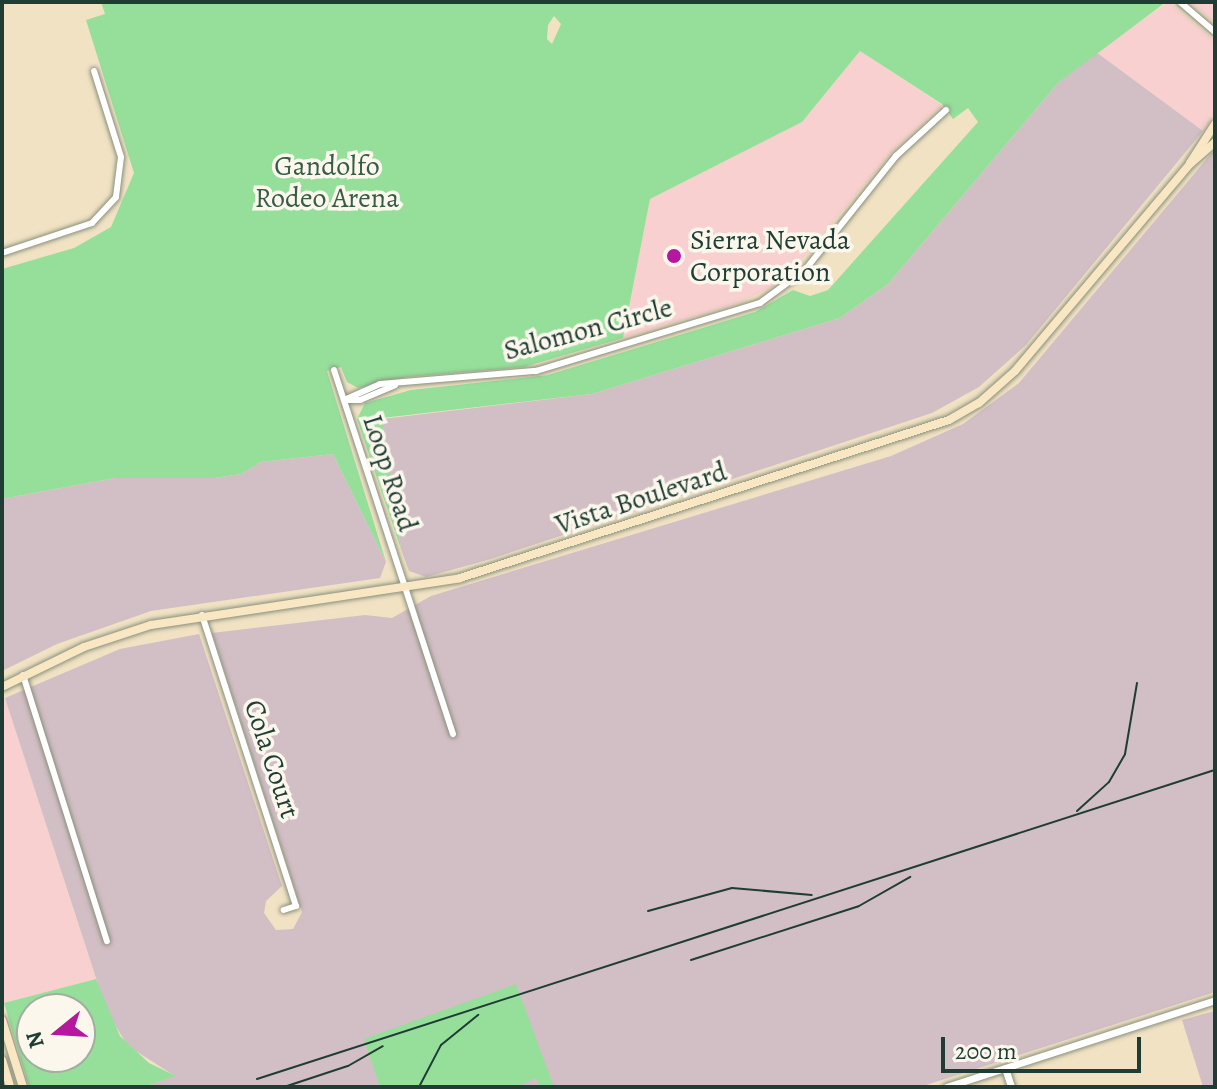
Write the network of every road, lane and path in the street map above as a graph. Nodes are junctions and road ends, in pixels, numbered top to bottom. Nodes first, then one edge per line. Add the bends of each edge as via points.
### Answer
1 (1180, 2) edge
2 (1215, 32) edge
3 (94, 71) dead end
4 (946, 110) dead end
5 (1215, 124) edge
6 (1215, 142) edge
7 (1190, 164) junction
8 (2, 253) edge
9 (334, 370) dead end
10 (344, 400) junction
11 (404, 588) junction
12 (202, 615) junction
13 (23, 675) junction
14 (2, 687) edge
15 (453, 734) dead end
16 (284, 910) dead end
17 (107, 941) dead end
18 (1215, 1000) edge
19 (2, 1020) edge
20 (4, 1034) edge
21 (2, 1060) edge
22 (1005, 1068) junction
23 (10, 1087) edge
24 (23, 1087) edge
25 (946, 1087) edge
26 (1011, 1087) edge

1 - 2 street
3 - 8 street via 121,157 116,197 92,223
4 - 10 street, Salomon Circle via 896,156 805,270 760,303 536,371 380,384
5 - 7 main road, Vista Boulevard
6 - 7 main road, Vista Boulevard
7 - 11 main road, Vista Boulevard via 1015,371 959,415 502,565
9 - 10 street, Loop Road
10 - 11 street, Loop Road
11 - 12 main road, Vista Boulevard
11 - 15 street, Loop Road
12 - 13 main road, Vista Boulevard via 114,636
12 - 16 street, Cola Court via 296,906
13 - 14 main road, Vista Boulevard
13 - 17 street
18 - 22 street
19 - 20 main road
20 - 24 main road
21 - 23 main road
22 - 25 street
22 - 26 street

